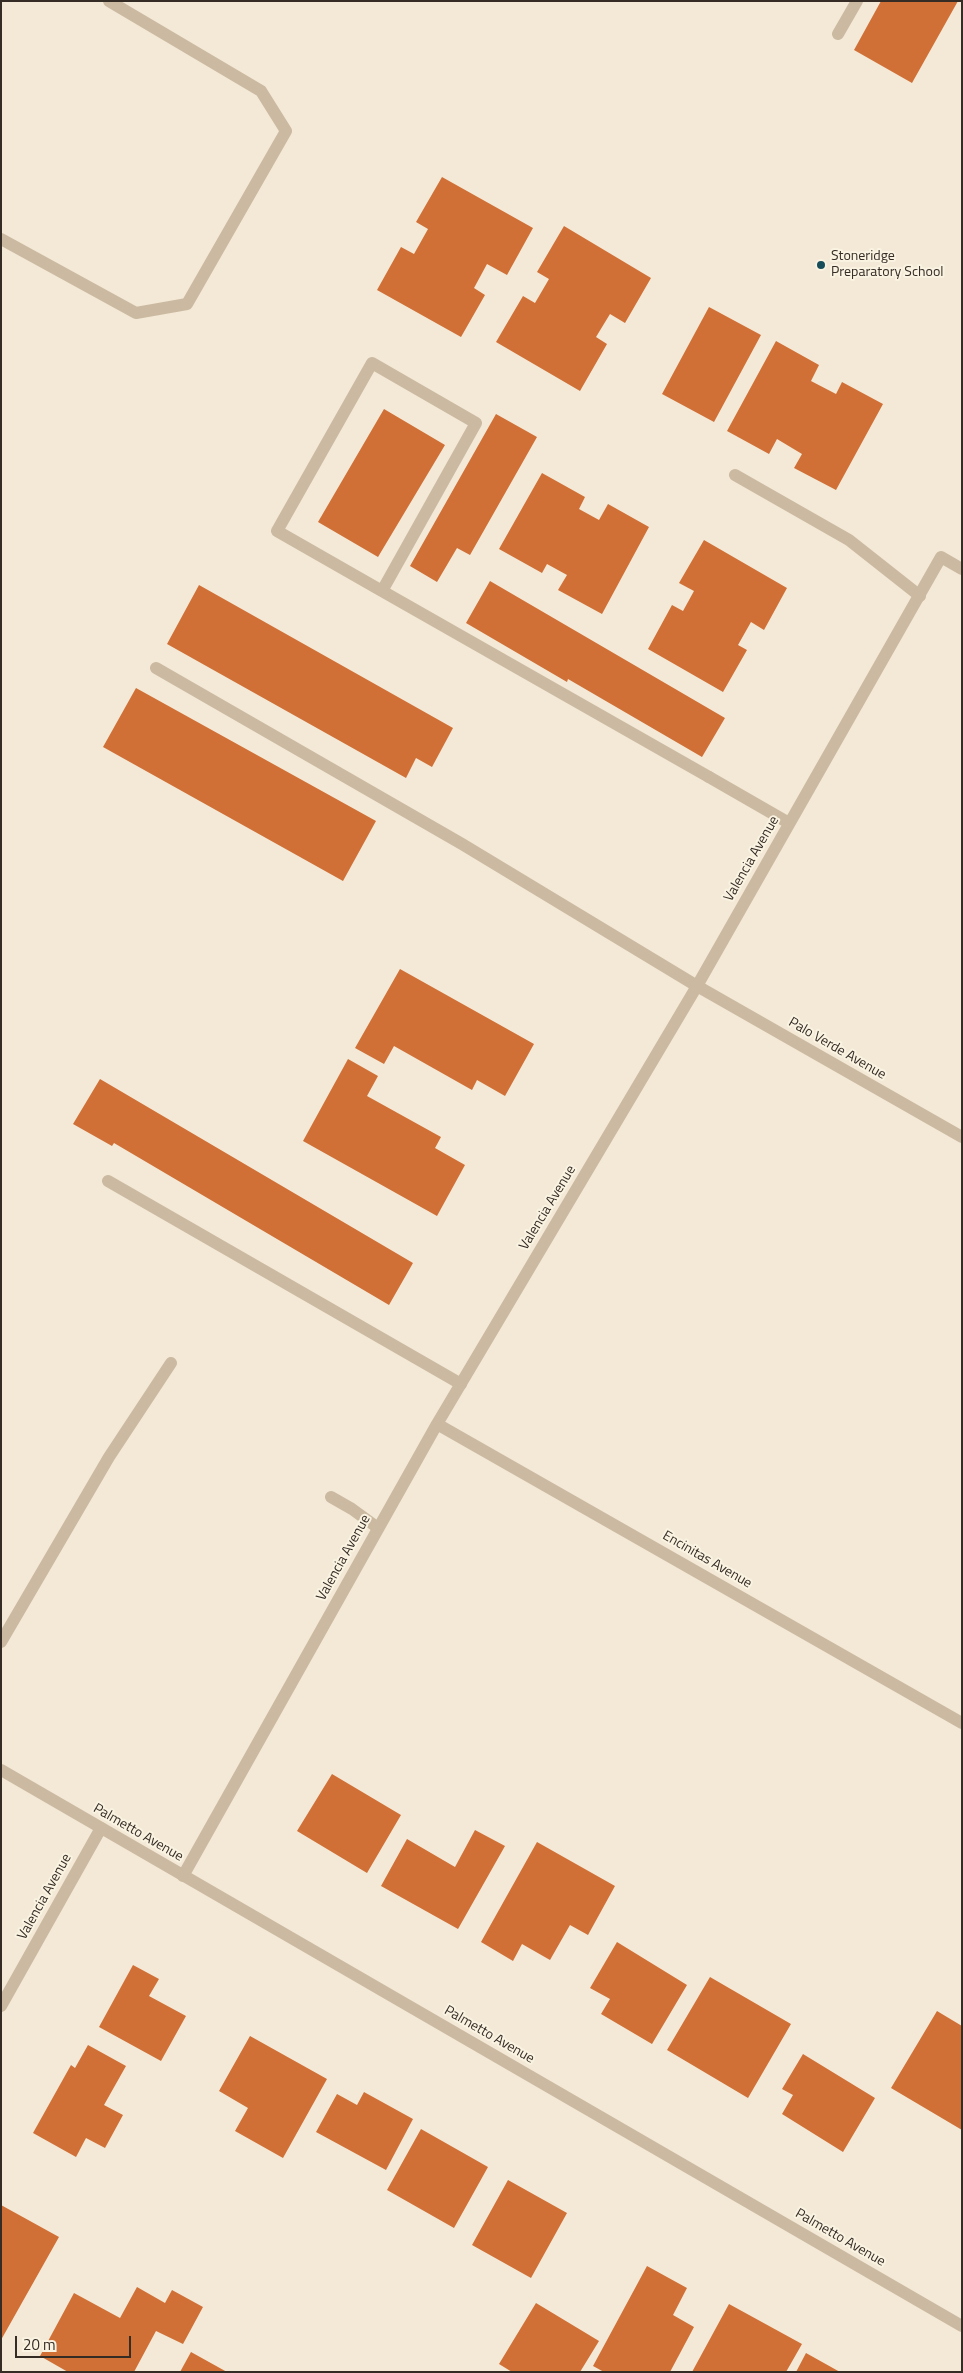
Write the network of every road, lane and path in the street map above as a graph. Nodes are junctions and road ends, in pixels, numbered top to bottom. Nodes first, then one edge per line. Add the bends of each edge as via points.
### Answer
1 (109, 1) edge
2 (857, 1) edge
3 (838, 34) dead end
4 (1, 239) edge
5 (734, 475) dead end
6 (962, 569) edge
7 (382, 592) junction
8 (920, 596) junction
9 (156, 668) dead end
10 (790, 823) junction
11 (697, 986) junction
12 (962, 1137) edge
13 (108, 1181) dead end
14 (171, 1363) dead end
15 (461, 1384) junction
16 (437, 1424) junction
17 (331, 1497) dead end
18 (378, 1528) junction
19 (1, 1642) edge
20 (962, 1723) edge
21 (1, 1770) edge
22 (101, 1828) junction
23 (183, 1876) junction
24 (1, 2006) edge
25 (962, 2326) edge

1 - 4 street via 261,91 286,130 187,304 136,313
2 - 3 street
5 - 8 street via 849,540
6 - 8 street, Valencia Avenue via 941,558
7 - 7 street via 476,423 372,363 277,531
7 - 10 street
8 - 10 street, Valencia Avenue
9 - 11 street, Palo Verde Avenue via 462,844
10 - 11 street, Valencia Avenue
11 - 12 street, Palo Verde Avenue
11 - 15 street, Valencia Avenue
13 - 15 street
14 - 19 street via 109,1457
15 - 16 street, Valencia Avenue
16 - 18 street, Valencia Avenue
16 - 20 street, Encinitas Avenue
17 - 18 street
18 - 23 street, Valencia Avenue
21 - 22 street, Palmetto Avenue
22 - 23 street, Palmetto Avenue
22 - 24 street, Valencia Avenue
23 - 25 street, Palmetto Avenue

